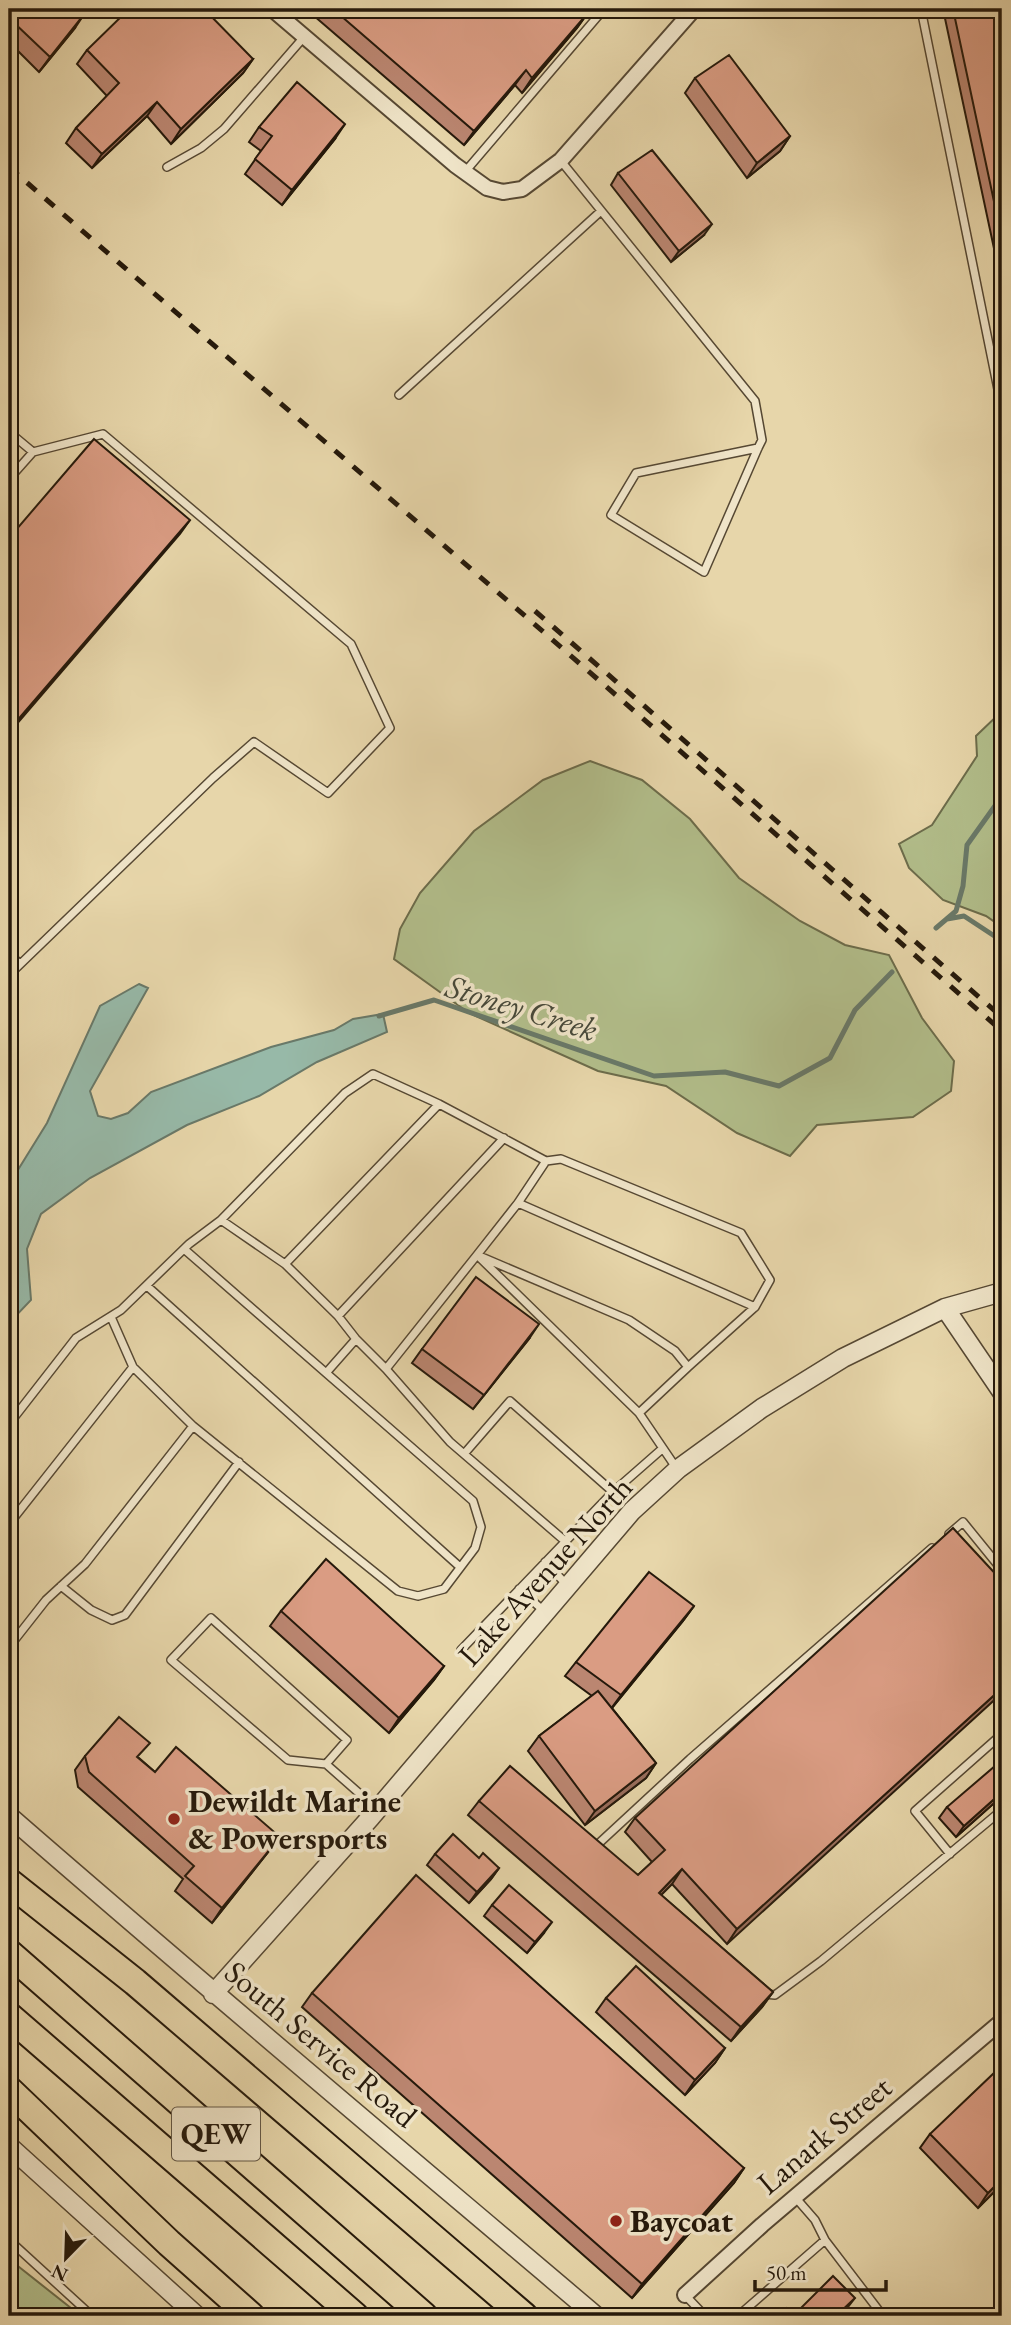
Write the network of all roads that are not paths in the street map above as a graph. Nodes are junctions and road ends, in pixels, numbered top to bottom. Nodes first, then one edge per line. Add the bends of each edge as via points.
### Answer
1 (272, 9) edge
2 (604, 9) edge
3 (694, 9) edge
4 (921, 9) edge
5 (305, 37) junction
6 (561, 160) junction
7 (167, 167) dead end
8 (464, 173) junction
9 (601, 211) junction
10 (399, 395) dead end
11 (1002, 409) edge
12 (9, 432) edge
13 (758, 448) junction
14 (33, 452) junction
15 (9, 479) edge
16 (9, 954) edge
17 (20, 964) junction
18 (9, 975) edge
19 (439, 1104) junction
20 (504, 1138) junction
21 (547, 1161) junction
22 (517, 1203) junction
23 (221, 1220) junction
24 (184, 1249) junction
25 (477, 1255) junction
26 (285, 1264) junction
27 (147, 1286) junction
28 (1002, 1292) edge
29 (755, 1307) junction
30 (944, 1308) junction
31 (338, 1316) junction
32 (111, 1317) junction
33 (356, 1339) junction
34 (133, 1367) junction
35 (688, 1367) junction
36 (386, 1368) junction
37 (326, 1373) junction
38 (1002, 1392) edge
39 (639, 1413) junction
40 (9, 1424) edge
41 (193, 1426) junction
42 (662, 1449) junction
43 (464, 1454) junction
44 (239, 1462) junction
45 (678, 1469) junction
46 (613, 1492) junction
47 (9, 1524) edge
48 (565, 1541) junction
49 (545, 1562) junction
50 (460, 1567) junction
51 (1002, 1570) edge
52 (567, 1585) junction
53 (61, 1586) junction
54 (519, 1589) junction
55 (545, 1612) junction
56 (9, 1647) edge
57 (461, 1650) dead end
58 (1002, 1720) edge
59 (1002, 1728) edge
60 (1002, 1734) edge
61 (326, 1764) junction
62 (378, 1809) junction
63 (1002, 1810) edge
64 (9, 1816) edge
65 (950, 1854) junction
66 (606, 1855) edge
67 (9, 1882) edge
68 (9, 1953) edge
69 (755, 1990) edge
70 (213, 1994) junction
71 (9, 2016) edge
72 (1002, 2021) edge
73 (9, 2090) edge
74 (9, 2146) edge
75 (794, 2197) junction
76 (9, 2240) edge
77 (825, 2240) junction
78 (685, 2295) joint
79 (92, 2316) edge
80 (197, 2316) edge
81 (251, 2316) edge
82 (355, 2316) edge
83 (424, 2316) edge
84 (524, 2316) edge
85 (596, 2316) edge
86 (705, 2316) edge
87 (738, 2316) edge
88 (883, 2316) edge

1 - 5 street
2 - 8 lane
3 - 6 street
4 - 11 lane
5 - 7 lane via 223,128 201,148
5 - 8 street
6 - 8 street via 522,189 503,192
6 - 9 lane
9 - 10 lane
9 - 13 lane via 755,401 762,440
12 - 14 lane
13 - 13 lane via 704,572 611,514 636,473
14 - 15 lane
14 - 17 lane via 103,434 351,644 390,728 328,793 254,742
16 - 17 lane
17 - 18 lane
19 - 20 lane
19 - 23 lane via 373,1073 345,1093
19 - 26 lane
20 - 21 lane
20 - 31 lane
21 - 22 lane
21 - 29 lane via 561,1159 741,1233 770,1280
22 - 25 lane
22 - 29 lane
23 - 24 lane
23 - 26 lane
24 - 27 lane
24 - 37 lane
25 - 35 lane via 629,1320 675,1351
25 - 36 lane
25 - 39 lane
26 - 31 lane
27 - 32 lane
27 - 50 lane
28 - 30 street, Lake Avenue North
29 - 35 lane
30 - 38 street
30 - 45 street, Lake Avenue North via 843,1357
31 - 33 lane
32 - 34 lane
32 - 40 lane via 76,1338
33 - 36 lane
33 - 37 lane
34 - 41 lane
34 - 47 lane
35 - 39 lane
36 - 43 lane
37 - 50 lane via 473,1501 481,1527 475,1548
39 - 42 lane
41 - 44 lane
41 - 53 lane via 85,1564
42 - 45 lane
42 - 46 lane
43 - 46 lane via 510,1401
43 - 48 lane
44 - 50 lane via 398,1591 418,1596 444,1589
44 - 53 lane via 125,1615 113,1620 91,1610
45 - 52 street, Lake Avenue North via 632,1511
46 - 48 lane
48 - 49 lane
49 - 52 lane
49 - 54 lane
51 - 66 lane via 963,1522 596,1846
52 - 55 street, Lake Avenue North
53 - 56 lane
54 - 55 lane
54 - 57 lane
55 - 62 street, Lake Avenue North
58 - 59 lane
60 - 65 lane via 915,1811
61 - 61 lane via 288,1760 171,1660 211,1618 346,1740
61 - 62 lane
62 - 70 street, Lake Avenue North
63 - 65 lane
64 - 70 street, South Service Road
65 - 69 lane via 775,1995
67 - 84 highway via 135,1982
68 - 83 highway, QEW
70 - 85 street, South Service Road
71 - 82 highway, QEW
72 - 75 street, Lanark Street
73 - 81 highway
74 - 80 street
75 - 77 lane via 815,2220
75 - 78 street, Lanark Street
76 - 79 lane
77 - 87 lane
77 - 88 lane
78 - 86 lane

